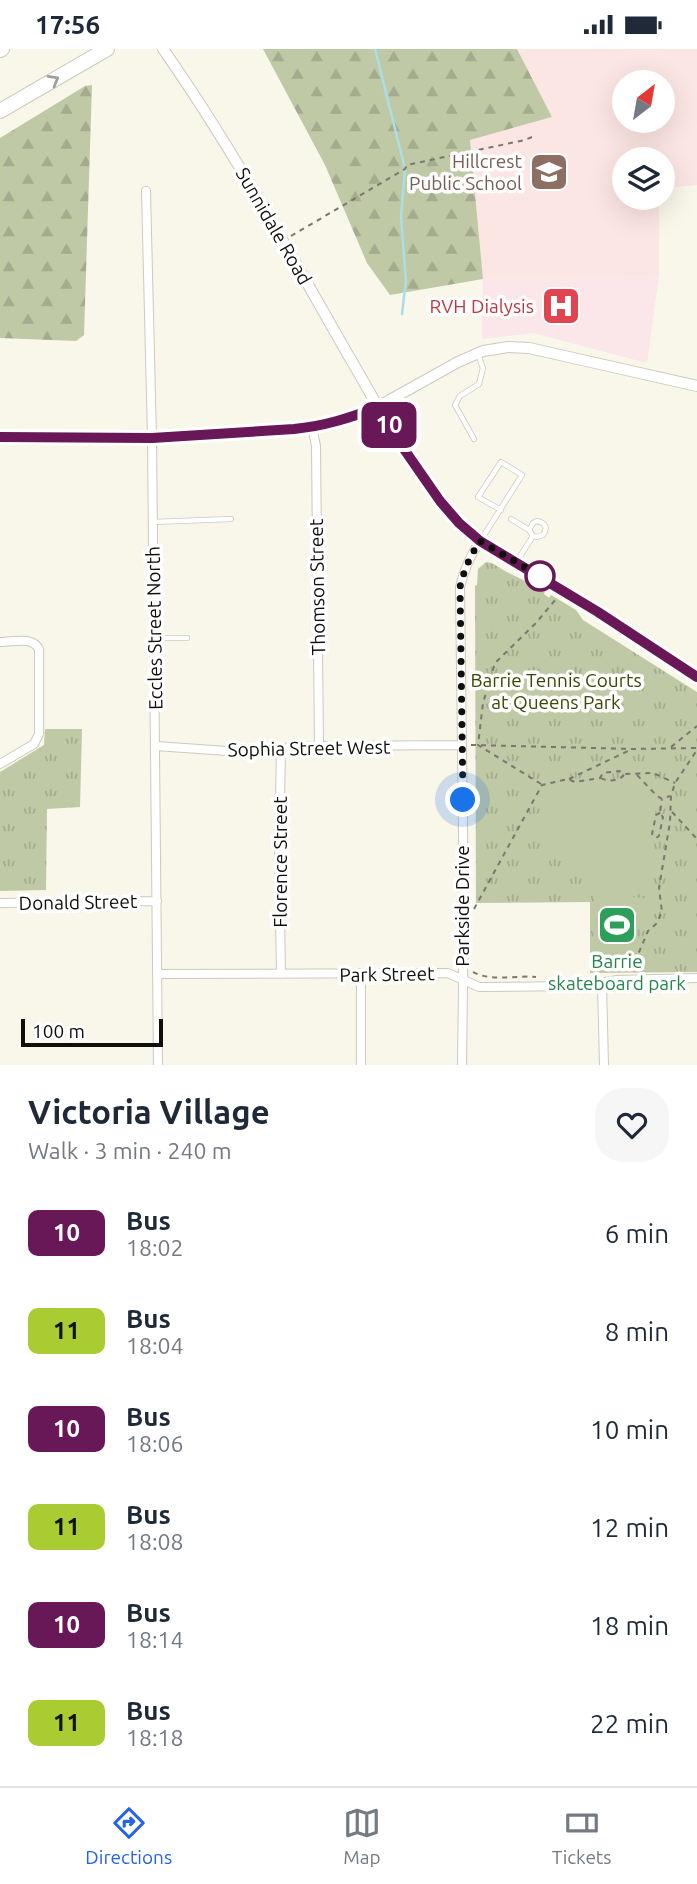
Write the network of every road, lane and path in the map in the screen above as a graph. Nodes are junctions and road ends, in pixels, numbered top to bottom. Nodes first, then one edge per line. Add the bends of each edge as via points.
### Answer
1 (107, 49) edge
2 (165, 51) edge
3 (0, 111) edge
4 (532, 137) dead end
5 (146, 191) dead end
6 (282, 241) junction
7 (478, 354) junction
8 (697, 386) edge
9 (379, 407) junction
10 (312, 427) junction
11 (0, 437) edge
12 (152, 438) junction
13 (474, 439) dead end
14 (500, 510) junction
15 (231, 519) dead end
16 (512, 519) dead end
17 (153, 522) junction
18 (529, 530) junction
19 (533, 536) junction
20 (480, 541) junction
21 (516, 562) junction
22 (558, 597) dead end
23 (155, 638) junction
24 (187, 638) dead end
25 (0, 642) edge
26 (697, 677) edge
27 (697, 726) edge
28 (462, 745) junction
29 (476, 745) junction
30 (156, 746) junction
31 (319, 746) junction
32 (668, 748) junction
33 (281, 749) junction
34 (632, 749) junction
35 (697, 749) edge
36 (0, 764) edge
37 (611, 772) junction
38 (625, 774) junction
39 (636, 774) junction
40 (600, 778) junction
41 (568, 779) junction
42 (613, 779) junction
43 (675, 783) junction
44 (542, 785) junction
45 (671, 796) junction
46 (662, 799) junction
47 (671, 811) junction
48 (660, 813) junction
49 (654, 824) junction
50 (661, 826) junction
51 (669, 827) junction
52 (697, 839) edge
53 (157, 901) junction
54 (0, 904) edge
55 (476, 907) dead end
56 (468, 970) dead end
57 (631, 972) dead end
58 (157, 974) junction
59 (281, 974) junction
60 (361, 974) junction
61 (536, 977) dead end
62 (697, 978) edge
63 (462, 979) junction
64 (602, 984) junction
65 (158, 1065) edge
66 (361, 1065) edge
67 (462, 1065) edge
68 (604, 1065) edge

3 -> 1 highway
2 - 6 main road, Sunnidale Road
4 - 6 path via 407,165
5 - 12 street, Eccles Street North
6 - 9 main road, Sunnidale Road
7 - 8 main road via 529,348
7 - 9 main road
7 - 13 lane via 483,368 479,384 455,405
9 - 10 main road
9 - 20 main road, Sunnidale Road via 440,501
10 - 12 main road
10 - 31 street, Thomson Street via 316,446
11 - 12 main road
12 - 17 street, Eccles Street North
14 - 14 lane via 522,475 501,462 478,497
14 - 20 lane
15 - 17 lane
16 - 18 lane
17 - 23 street, Eccles Street North
18 - 19 lane
18 - 19 lane via 537,521 546,525 543,535
19 - 21 lane
20 - 21 main road, Sunnidale Road
20 - 28 street, Parkside Drive via 460,587
21 - 26 main road, Sunnidale Road
22 - 29 path via 495,663
23 - 24 lane
23 - 30 street, Eccles Street North
25 - 36 street via 31,641 39,649 39,734 34,744
27 - 32 path
28 - 31 street, Sophia Street West
28 - 63 street, Parkside Drive
29 - 34 path
29 - 44 path
30 - 33 street, Sophia Street West
30 - 53 street, Eccles Street North
31 - 33 street, Sophia Street West
32 - 34 path
32 - 35 path
33 - 59 street, Florence Street
34 - 41 path
35 - 43 path
37 - 38 path
37 - 40 path
37 - 42 path
38 - 39 path
38 - 42 path
39 - 43 path via 653,773
39 - 46 path
40 - 41 path
40 - 42 path
41 - 44 path
43 - 45 path
44 - 55 path
45 - 46 path
45 - 47 path
46 - 48 path
47 - 51 path
47 - 52 path
48 - 49 path
48 - 50 path
49 - 50 path
49 - 50 path via 656,838
50 - 51 path
51 - 57 path via 660,888 662,912 648,931
53 - 54 street, Donald Street
53 - 58 street, Eccles Street North
56 - 61 path via 479,975
58 - 59 street, Park Street
58 - 65 street, Eccles Street North
59 - 60 street, Park Street
60 - 63 street, Park Street via 448,973
60 - 66 street
62 - 64 street, Park Street
63 - 64 street, Park Street via 479,987
63 - 67 street, Parkside Drive
64 - 68 street

